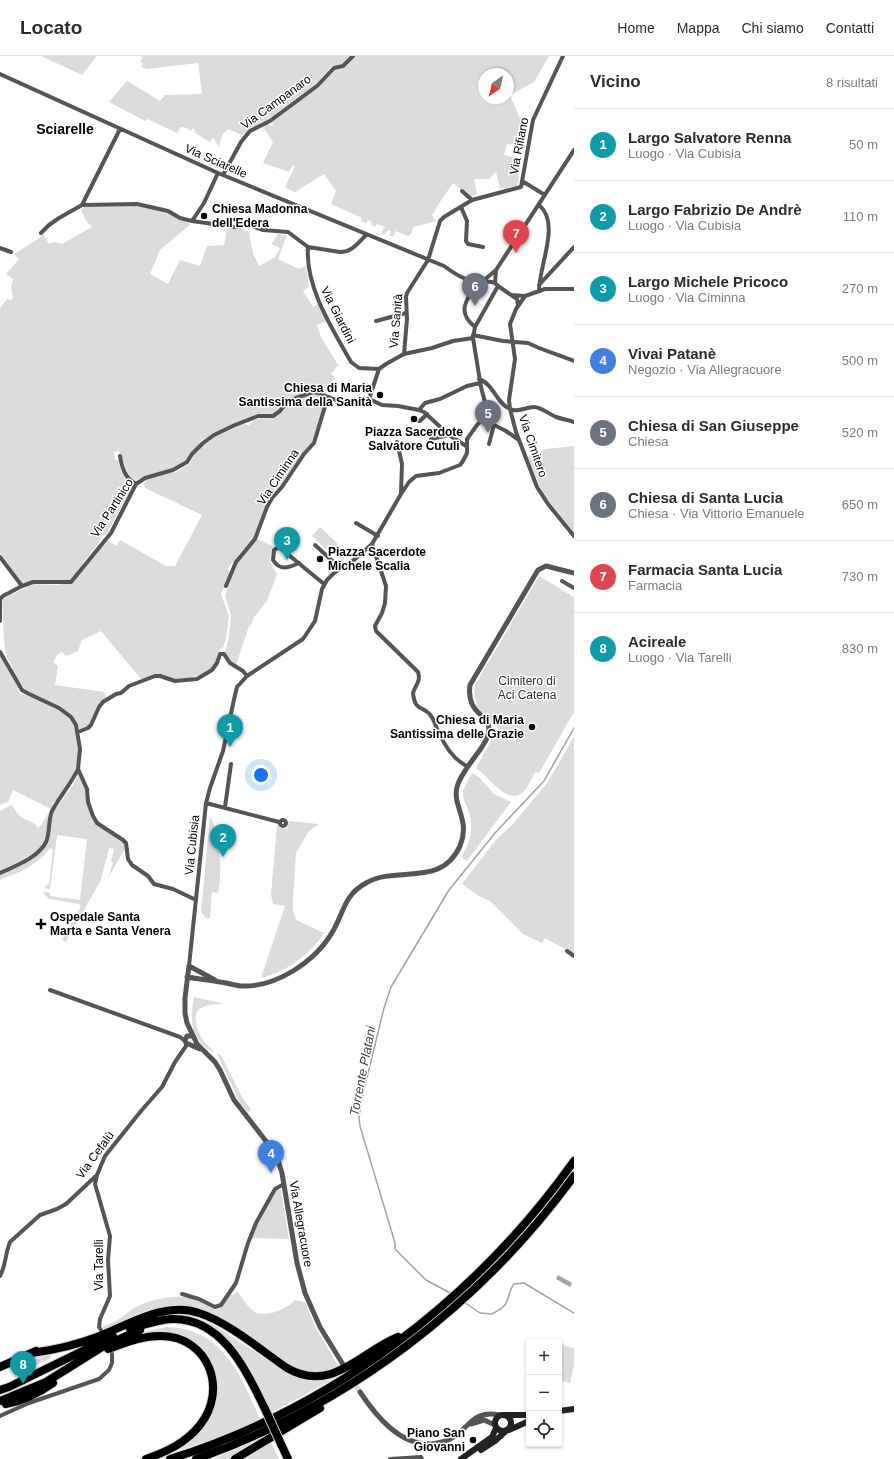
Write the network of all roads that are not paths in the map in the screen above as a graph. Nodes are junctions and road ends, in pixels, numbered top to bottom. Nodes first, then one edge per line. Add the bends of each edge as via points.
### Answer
1 (353, 56) edge
2 (563, 56) edge
3 (0, 74) edge
4 (120, 129) junction
5 (574, 150) edge
6 (218, 174) junction
7 (223, 175) junction
8 (522, 181) junction
9 (530, 186) junction
10 (521, 187) junction
11 (462, 191) dead end
12 (545, 195) junction
13 (472, 200) junction
14 (82, 205) junction
15 (538, 205) junction
16 (461, 207) junction
17 (192, 221) junction
18 (41, 233) dead end
19 (366, 235) junction
20 (308, 246) junction
21 (483, 247) dead end
22 (574, 247) edge
23 (0, 248) edge
24 (11, 252) dead end
25 (428, 260) junction
26 (496, 270) junction
27 (477, 281) junction
28 (483, 281) junction
29 (496, 285) junction
30 (539, 285) junction
31 (539, 290) junction
32 (574, 291) edge
33 (511, 295) junction
34 (525, 296) junction
35 (518, 305) junction
36 (406, 312) junction
37 (376, 321) dead end
38 (475, 326) junction
39 (473, 337) junction
40 (513, 342) junction
41 (404, 354) junction
42 (574, 361) edge
43 (379, 369) junction
44 (480, 381) junction
45 (329, 397) junction
46 (369, 400) junction
47 (510, 409) junction
48 (419, 410) junction
49 (427, 414) junction
50 (486, 414) junction
51 (416, 420) dead end
52 (574, 422) edge
53 (494, 424) junction
54 (449, 435) junction
55 (431, 439) dead end
56 (519, 440) junction
57 (397, 442) dead end
58 (489, 444) dead end
59 (466, 446) junction
60 (120, 456) dead end
61 (136, 484) junction
62 (401, 494) junction
63 (356, 523) dead end
64 (378, 536) junction
65 (574, 536) edge
66 (372, 544) junction
67 (315, 545) dead end
68 (0, 556) edge
69 (299, 563) junction
70 (340, 568) junction
71 (574, 573) edge
72 (562, 581) dead end
73 (324, 584) junction
74 (22, 586) junction
75 (226, 586) dead end
76 (574, 588) edge
77 (0, 621) edge
78 (0, 652) edge
79 (247, 676) junction
80 (78, 732) junction
81 (231, 764) dead end
82 (467, 766) junction
83 (78, 769) junction
84 (206, 803) junction
85 (225, 808) junction
86 (279, 822) dead end
87 (0, 873) edge
88 (196, 900) junction
89 (567, 951) dead end
90 (574, 956) edge
91 (189, 966) junction
92 (187, 977) junction
93 (221, 982) junction
94 (50, 990) dead end
95 (189, 1041) junction
96 (574, 1161) edge
97 (97, 1175) junction
98 (574, 1176) edge
99 (284, 1184) junction
100 (0, 1276) edge
101 (182, 1294) dead end
102 (462, 1295) junction
103 (450, 1305) junction
104 (123, 1331) junction
105 (408, 1333) junction
106 (99, 1334) junction
107 (383, 1344) junction
108 (92, 1346) junction
109 (112, 1354) dead end
110 (84, 1359) junction
111 (382, 1363) junction
112 (73, 1365) junction
113 (344, 1366) dead end
114 (0, 1367) edge
115 (0, 1388) edge
116 (360, 1392) tunnel mouth
117 (0, 1395) edge
118 (0, 1401) edge
119 (0, 1405) edge
120 (263, 1410) junction
121 (502, 1415) junction
122 (526, 1415) edge
123 (0, 1416) edge
124 (526, 1422) edge
125 (468, 1425) junction
126 (495, 1426) junction
127 (507, 1431) junction
128 (279, 1445) junction
129 (146, 1459) edge
130 (170, 1459) edge
131 (196, 1459) edge
132 (235, 1459) edge
133 (283, 1459) edge
134 (288, 1459) edge
135 (390, 1459) edge
136 (422, 1459) edge
137 (461, 1459) edge
138 (468, 1459) edge

1 - 7 street, Via Campanaro via 343,66 334,68 317,86 270,121 250,131
2 - 8 street, Via Rifiano via 533,120
3 - 4 street, Via Sciarelle
4 - 6 street, Via Sciarelle
4 - 14 street
5 - 12 street
6 - 7 street, Via Sciarelle
6 - 17 street
7 - 19 street, Via Sciarelle
8 - 9 street
8 - 10 street, Via Rifiano
9 - 10 street
9 - 12 street
10 - 13 street, Via Rifiano
11 - 13 street
12 - 15 street
13 - 16 street, Via Rifiano
14 - 17 street via 137,204 168,211
14 - 18 street via 49,225
15 - 26 street
15 - 30 street via 548,216 549,232
16 - 21 street via 467,220 466,241 468,244
16 - 25 street, Via Rifiano via 440,221
17 - 20 street via 235,227 249,225 263,230 288,232
19 - 20 street via 356,246 345,252
19 - 25 street, Via Sciarelle
20 - 43 street, Via Giardini via 307,258 316,294 351,362 359,368
22 - 30 street
23 - 24 street
25 - 27 street, Via Sciarelle via 467,279
25 - 36 street, Via Sanità via 407,293
26 - 28 street
26 - 29 street
27 - 28 street
27 - 38 street via 464,307 466,318
28 - 29 street
29 - 33 street
29 - 38 street
30 - 31 street
31 - 32 street
31 - 34 street
33 - 34 street
33 - 35 street via 517,299
34 - 35 street, Via Cimitero
35 - 40 street, Via Cimitero via 510,324
36 - 37 street
36 - 41 street, Via Sanità
38 - 39 street
39 - 40 street
39 - 41 street
39 - 44 street
40 - 42 street via 528,343
40 - 47 street, Via Cimitero via 515,359
41 - 43 street, Via Sanità
43 - 46 street
44 - 47 street via 489,384
44 - 48 street via 425,403
44 - 50 street
45 - 46 street, Via Partinico via 347,402
45 - 61 street, Via Partinico via 313,392 296,398 273,416 258,416 235,425 203,442 187,462
45 - 75 street, Via Ciminna via 314,443 272,498 255,539 236,562
46 - 48 street via 382,405
47 - 52 street via 518,411 538,408
47 - 56 street, Via Cimitero
48 - 49 street
49 - 51 street via 420,421
49 - 54 street
50 - 53 street
50 - 59 street via 470,434
53 - 56 street
53 - 58 street
54 - 55 street
54 - 59 street
56 - 65 street, Via Cimitero via 541,495
57 - 62 street via 402,464
59 - 62 street via 467,453 460,465 439,473 416,476
60 - 61 street via 123,470
61 - 74 street, Via Partinico via 111,533 70,582 33,582
62 - 64 street
63 - 64 street
64 - 66 street
66 - 70 street
66 - 82 street via 386,586 385,603 375,626 376,631 418,672 420,677 413,693 414,702 429,714 449,749
67 - 70 street
68 - 74 street
69 - 69 street via 279,547 274,550 273,560 281,568
69 - 73 street
70 - 73 street
71 - 82 street via 546,566 538,570 470,685 470,702 488,723 489,728 487,738
72 - 76 street
73 - 79 street via 315,621 303,639
74 - 77 street via 0,599
78 - 80 street via 22,690 59,708 71,718
79 - 80 street via 230,663 224,654 220,654 212,670 197,679 175,681 155,676 129,686 103,702 91,725
79 - 84 street, Via Cubisia via 237,687 223,750
80 - 83 street
81 - 85 street
82 - 93 street via 456,794 463,821 463,836 459,848 446,863 430,872 373,879 359,888 347,900 333,931 313,956 302,965 270,982 242,986
83 - 87 street via 52,811 46,841 27,860
83 - 88 street via 87,789 93,816 97,823 126,843 128,859 132,865 157,886
84 - 85 street
84 - 88 street, Via Cubisia
85 - 86 street
88 - 91 street, Via Cubisia
89 - 90 street
91 - 92 street, Via Cubisia
91 - 93 street
92 - 93 street
92 - 95 street, Via Cubisia via 185,1013
94 - 95 street
95 - 97 street, Via Cefalù via 162,1087 105,1156
95 - 99 street, Via Allegracuore via 215,1062 239,1108 276,1154
96 - 102 highway via 551,1193
97 - 100 street, Via Cefalù via 66,1204 40,1215 10,1242
97 - 106 street, Via Tarelli via 95,1184 110,1236 110,1296 100,1320
98 - 102 highway via 521,1242 498,1266
99 - 101 street via 275,1189 256,1223 236,1283 220,1305 215,1307
99 - 113 street, Via Allegracuore via 297,1263 305,1293 320,1327
102 - 103 highway
103 - 105 highway
103 - 111 highway via 420,1336
104 - 107 highway via 164,1314 182,1312 199,1315 229,1330 292,1374 314,1379 335,1376 350,1369 375,1353
104 - 108 highway
104 - 120 highway via 154,1321 171,1319 192,1322 207,1329 222,1340 237,1357 250,1378
105 - 107 highway
105 - 130 highway via 356,1371 291,1409 226,1439
106 - 107 highway via 163,1311 193,1311 222,1323 293,1372 313,1377 334,1373
106 - 114 highway via 76,1338
108 - 115 highway via 9,1387
108 - 117 highway via 69,1362
109 - 123 street via 109,1370 99,1379
110 - 112 highway
110 - 120 highway via 102,1347 141,1330 171,1324 190,1326 219,1343 230,1355
110 - 129 highway via 140,1338 162,1336 176,1338 189,1344 207,1363 213,1380 213,1396 203,1421 184,1440
111 - 131 highway via 345,1388 295,1416 259,1434
111 - 132 highway via 370,1376
112 - 117 highway
112 - 118 highway via 46,1382
112 - 119 highway via 40,1392
116 - 125 street via 373,1412 413,1442 428,1444 449,1440
120 - 128 highway, bridge
121 - 122 main road
121 - 125 street via 480,1415
121 - 126 main road via 496,1419
121 - 127 main road via 510,1418 512,1424
124 - 127 main road
125 - 126 street via 484,1420
126 - 127 main road via 500,1431
126 - 137 main road via 492,1437
127 - 138 main road
128 - 133 highway
128 - 134 highway
135 - 136 street

